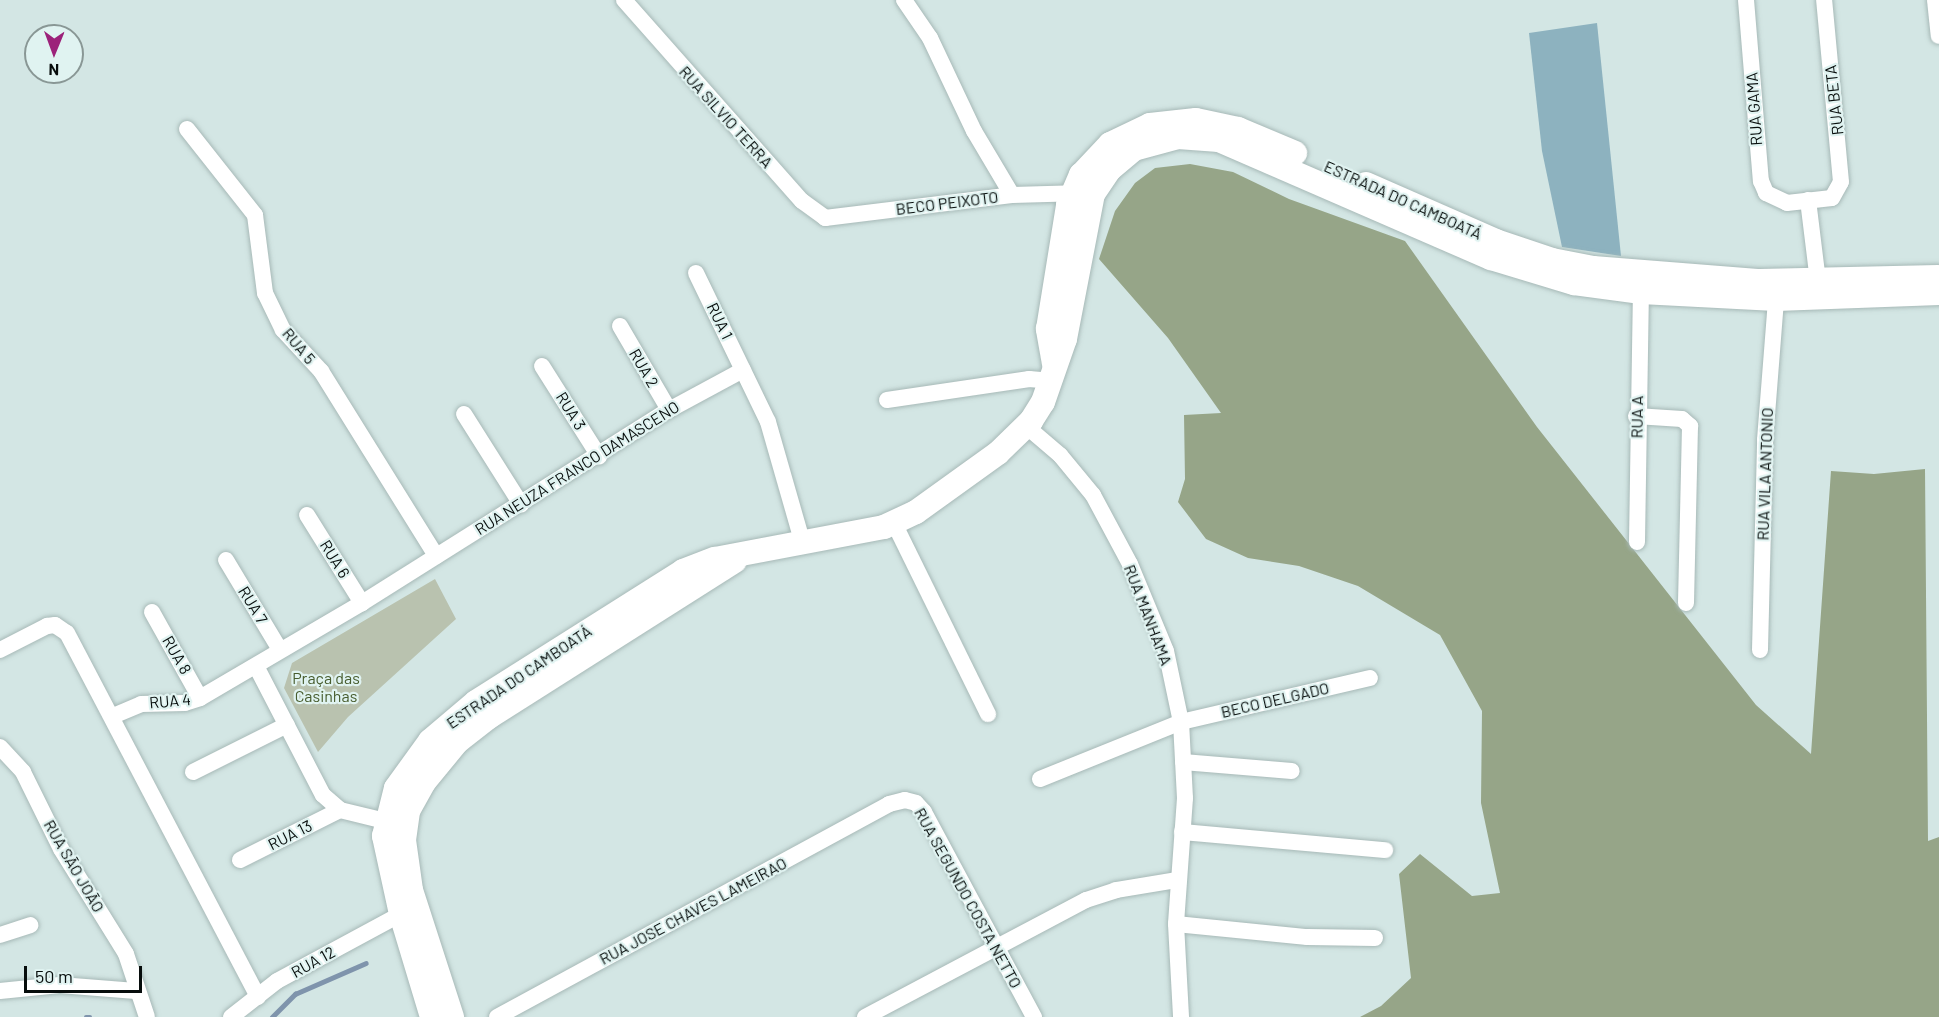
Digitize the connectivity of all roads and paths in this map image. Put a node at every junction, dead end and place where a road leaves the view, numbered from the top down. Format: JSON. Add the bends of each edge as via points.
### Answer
{"nodes":[{"id":1,"x":624,"y":0,"type":"edge"},
{"id":2,"x":904,"y":0,"type":"edge"},
{"id":3,"x":1746,"y":0,"type":"edge"},
{"id":4,"x":1824,"y":0,"type":"edge"},
{"id":5,"x":1935,"y":0,"type":"edge"},
{"id":6,"x":1939,"y":36,"type":"edge"},
{"id":7,"x":187,"y":129,"type":"dead end"},
{"id":8,"x":1074,"y":192,"type":"junction"},
{"id":9,"x":1012,"y":195,"type":"junction"},
{"id":10,"x":1382,"y":200,"type":"junction"},
{"id":11,"x":1808,"y":200,"type":"junction"},
{"id":12,"x":839,"y":218,"type":"joint"},
{"id":13,"x":696,"y":273,"type":"dead end"},
{"id":14,"x":1939,"y":276,"type":"edge"},
{"id":15,"x":1819,"y":291,"type":"junction"},
{"id":16,"x":1641,"y":292,"type":"junction"},
{"id":17,"x":1939,"y":293,"type":"edge"},
{"id":18,"x":1776,"y":299,"type":"junction"},
{"id":19,"x":620,"y":326,"type":"dead end"},
{"id":20,"x":542,"y":366,"type":"dead end"},
{"id":21,"x":743,"y":370,"type":"junction"},
{"id":22,"x":1052,"y":372,"type":"junction"},
{"id":23,"x":886,"y":400,"type":"dead end"},
{"id":24,"x":669,"y":410,"type":"junction"},
{"id":25,"x":464,"y":414,"type":"dead end"},
{"id":26,"x":1636,"y":416,"type":"junction"},
{"id":27,"x":1026,"y":426,"type":"junction"},
{"id":28,"x":599,"y":456,"type":"junction"},
{"id":29,"x":521,"y":504,"type":"junction"},
{"id":30,"x":308,"y":515,"type":"dead end"},
{"id":31,"x":894,"y":523,"type":"junction"},
{"id":32,"x":1637,"y":542,"type":"dead end"},
{"id":33,"x":803,"y":544,"type":"junction"},
{"id":34,"x":436,"y":556,"type":"junction"},
{"id":35,"x":226,"y":560,"type":"dead end"},
{"id":36,"x":362,"y":603,"type":"junction"},
{"id":37,"x":1686,"y":603,"type":"dead end"},
{"id":38,"x":152,"y":612,"type":"dead end"},
{"id":39,"x":0,"y":650,"type":"edge"},
{"id":40,"x":280,"y":650,"type":"junction"},
{"id":41,"x":1760,"y":650,"type":"dead end"},
{"id":42,"x":256,"y":666,"type":"junction"},
{"id":43,"x":1370,"y":678,"type":"dead end"},
{"id":44,"x":520,"y":685,"type":"junction"},
{"id":45,"x":200,"y":698,"type":"junction"},
{"id":46,"x":988,"y":714,"type":"dead end"},
{"id":47,"x":113,"y":716,"type":"junction"},
{"id":48,"x":1181,"y":722,"type":"junction"},
{"id":49,"x":287,"y":725,"type":"junction"},
{"id":50,"x":0,"y":747,"type":"edge"},
{"id":51,"x":1183,"y":762,"type":"junction"},
{"id":52,"x":1292,"y":771,"type":"dead end"},
{"id":53,"x":193,"y":772,"type":"dead end"},
{"id":54,"x":1040,"y":779,"type":"dead end"},
{"id":55,"x":889,"y":804,"type":"joint"},
{"id":56,"x":340,"y":810,"type":"junction"},
{"id":57,"x":385,"y":821,"type":"junction"},
{"id":58,"x":1182,"y":832,"type":"junction"},
{"id":59,"x":1384,"y":850,"type":"dead end"},
{"id":60,"x":240,"y":860,"type":"dead end"},
{"id":61,"x":1177,"y":880,"type":"junction"},
{"id":62,"x":401,"y":914,"type":"junction"},
{"id":63,"x":1176,"y":924,"type":"junction"},
{"id":64,"x":30,"y":925,"type":"dead end"},
{"id":65,"x":0,"y":935,"type":"edge"},
{"id":66,"x":1375,"y":938,"type":"dead end"},
{"id":67,"x":998,"y":948,"type":"junction"},
{"id":68,"x":136,"y":991,"type":"junction"},
{"id":69,"x":0,"y":992,"type":"edge"},
{"id":70,"x":258,"y":997,"type":"junction"},
{"id":71,"x":147,"y":1017,"type":"edge"},
{"id":72,"x":231,"y":1017,"type":"edge"},
{"id":73,"x":432,"y":1017,"type":"edge"},
{"id":74,"x":452,"y":1017,"type":"edge"},
{"id":75,"x":497,"y":1017,"type":"edge"},
{"id":76,"x":865,"y":1017,"type":"edge"},
{"id":77,"x":1034,"y":1017,"type":"edge"},
{"id":78,"x":1181,"y":1017,"type":"edge"}],
"edges":[{"from":1,"to":12,"type":"street","name":"RUA SILVIO TERRA","via":[[802,201],[825,218]]},
{"from":2,"to":9,"type":"street","via":[[930,38],[974,132]]},
{"from":3,"to":11,"type":"street","name":"RUA GAMA","via":[[1761,181],[1766,193],[1787,203]]},
{"from":4,"to":11,"type":"street","name":"RUA BETA","via":[[1841,182],[1832,198]]},
{"from":5,"to":6,"type":"street"},
{"from":7,"to":34,"type":"street","name":"RUA 5","via":[[255,216],[265,293],[283,330],[321,371]]},
{"from":8,"to":9,"type":"street","name":"BECO PEIXOTO"},
{"from":8,"to":10,"type":"main road","name":"ESTRADA DO CAMBOATÁ","via":[[1134,150],[1159,140],[1194,137],[1241,149]]},
{"from":8,"to":22,"type":"main road","name":"ESTRADA DO CAMBOATÁ","via":[[1065,339]]},
{"from":9,"to":12,"type":"street","name":"BECO PEIXOTO"},
{"from":10,"to":15,"type":"main road","name":"ESTRADA DO CAMBOATÁ","via":[[1565,264]]},
{"from":10,"to":16,"type":"main road","name":"ESTRADA DO CAMBOATÁ","via":[[1518,268],[1574,283]]},
{"from":11,"to":15,"type":"street"},
{"from":13,"to":21,"type":"street","name":"RUA 1"},
{"from":14,"to":15,"type":"main road","name":"ESTRADA DO CAMBOATÁ"},
{"from":15,"to":17,"type":"main road","name":"ESTRADA DO CAMBOATÁ"},
{"from":15,"to":18,"type":"main road","name":"ESTRADA DO CAMBOATÁ"},
{"from":16,"to":18,"type":"main road","name":"ESTRADA DO CAMBOATÁ"},
{"from":16,"to":26,"type":"street","name":"RUA A"},
{"from":18,"to":41,"type":"street","name":"RUA VILA ANTONIO","via":[[1765,440]]},
{"from":19,"to":24,"type":"street","name":"RUA 2"},
{"from":20,"to":28,"type":"street","name":"RUA 3"},
{"from":21,"to":24,"type":"street","name":"RUA NEUZA FRANCO DAMASCENO"},
{"from":21,"to":33,"type":"street","via":[[774,439]]},
{"from":22,"to":23,"type":"street","via":[[1029,379]]},
{"from":22,"to":27,"type":"main road","name":"ESTRADA DO CAMBOATÁ","via":[[1043,402]]},
{"from":24,"to":28,"type":"street","name":"RUA NEUZA FRANCO DAMASCENO"},
{"from":25,"to":29,"type":"street"},
{"from":26,"to":32,"type":"street","name":"RUA A"},
{"from":26,"to":37,"type":"street","via":[[1682,419],[1690,426]]},
{"from":27,"to":31,"type":"main road","name":"ESTRADA DO CAMBOATÁ","via":[[945,493]]},
{"from":27,"to":48,"type":"street","name":"RUA MANHAMA","via":[[1060,455],[1087,487],[1130,564],[1166,651]]},
{"from":28,"to":29,"type":"street","name":"RUA NEUZA FRANCO DAMASCENO"},
{"from":29,"to":34,"type":"street","name":"RUA NEUZA FRANCO DAMASCENO"},
{"from":30,"to":36,"type":"street","name":"RUA 6"},
{"from":31,"to":33,"type":"main road","name":"ESTRADA DO CAMBOATÁ","via":[[858,535]]},
{"from":31,"to":46,"type":"street"},
{"from":33,"to":44,"type":"main road","name":"ESTRADA DO CAMBOATÁ","via":[[746,553]]},
{"from":34,"to":36,"type":"street","name":"RUA NEUZA FRANCO DAMASCENO"},
{"from":35,"to":40,"type":"street","name":"RUA 7"},
{"from":36,"to":40,"type":"street","name":"RUA NEUZA FRANCO DAMASCENO"},
{"from":38,"to":45,"type":"street","name":"RUA 8"},
{"from":39,"to":47,"type":"street","via":[[55,625],[67,633]]},
{"from":40,"to":42,"type":"street","name":"RUA NEUZA FRANCO DAMASCENO"},
{"from":42,"to":45,"type":"street","name":"RUA 4"},
{"from":42,"to":49,"type":"street"},
{"from":43,"to":48,"type":"street","name":"BECO DELGADO"},
{"from":44,"to":57,"type":"main road","name":"ESTRADA DO CAMBOATÁ","via":[[453,718],[430,741],[403,776]]},
{"from":44,"to":74,"type":"main road","name":"ESTRADA DO CAMBOATÁ","via":[[444,754],[405,819],[411,890]]},
{"from":45,"to":47,"type":"street","name":"RUA 4","via":[[184,703],[141,704]]},
{"from":47,"to":70,"type":"street"},
{"from":48,"to":51,"type":"street","name":"RUA MANHAMA"},
{"from":48,"to":54,"type":"street","name":"BECO DELGADO"},
{"from":49,"to":53,"type":"street"},
{"from":49,"to":56,"type":"street","via":[[323,795]]},
{"from":50,"to":68,"type":"street","name":"RUA SĀO JOĀO","via":[[32,787],[61,849],[126,954]]},
{"from":51,"to":52,"type":"street"},
{"from":51,"to":58,"type":"street","name":"RUA MANHAMA"},
{"from":55,"to":67,"type":"street","name":"RUA SEGUNDO COSTA NETTO","via":[[905,800],[916,803],[924,812]]},
{"from":55,"to":75,"type":"street","name":"RUA JOSE CHAVES LAMEIRAO"},
{"from":56,"to":57,"type":"street"},
{"from":56,"to":60,"type":"street","name":"RUA 13"},
{"from":57,"to":62,"type":"main road","name":"ESTRADA DO CAMBOATÁ","via":[[385,852]]},
{"from":58,"to":59,"type":"street"},
{"from":58,"to":61,"type":"street","name":"RUA MANHAMA"},
{"from":61,"to":63,"type":"street","name":"RUA MANHAMA"},
{"from":61,"to":67,"type":"street","via":[[1116,890],[1086,900]]},
{"from":62,"to":70,"type":"street","name":"RUA 12","via":[[277,981]]},
{"from":62,"to":73,"type":"main road","name":"ESTRADA DO CAMBOATÁ"},
{"from":63,"to":66,"type":"street","via":[[1307,937]]},
{"from":63,"to":78,"type":"street","name":"RUA MANHAMA"},
{"from":64,"to":65,"type":"street"},
{"from":67,"to":76,"type":"street"},
{"from":67,"to":77,"type":"street","name":"RUA SEGUNDO COSTA NETTO"},
{"from":68,"to":69,"type":"street","via":[[60,985]]},
{"from":68,"to":71,"type":"street","name":"RUA SĀO JOĀO"},
{"from":70,"to":72,"type":"street","name":"RUA 12"}]}
